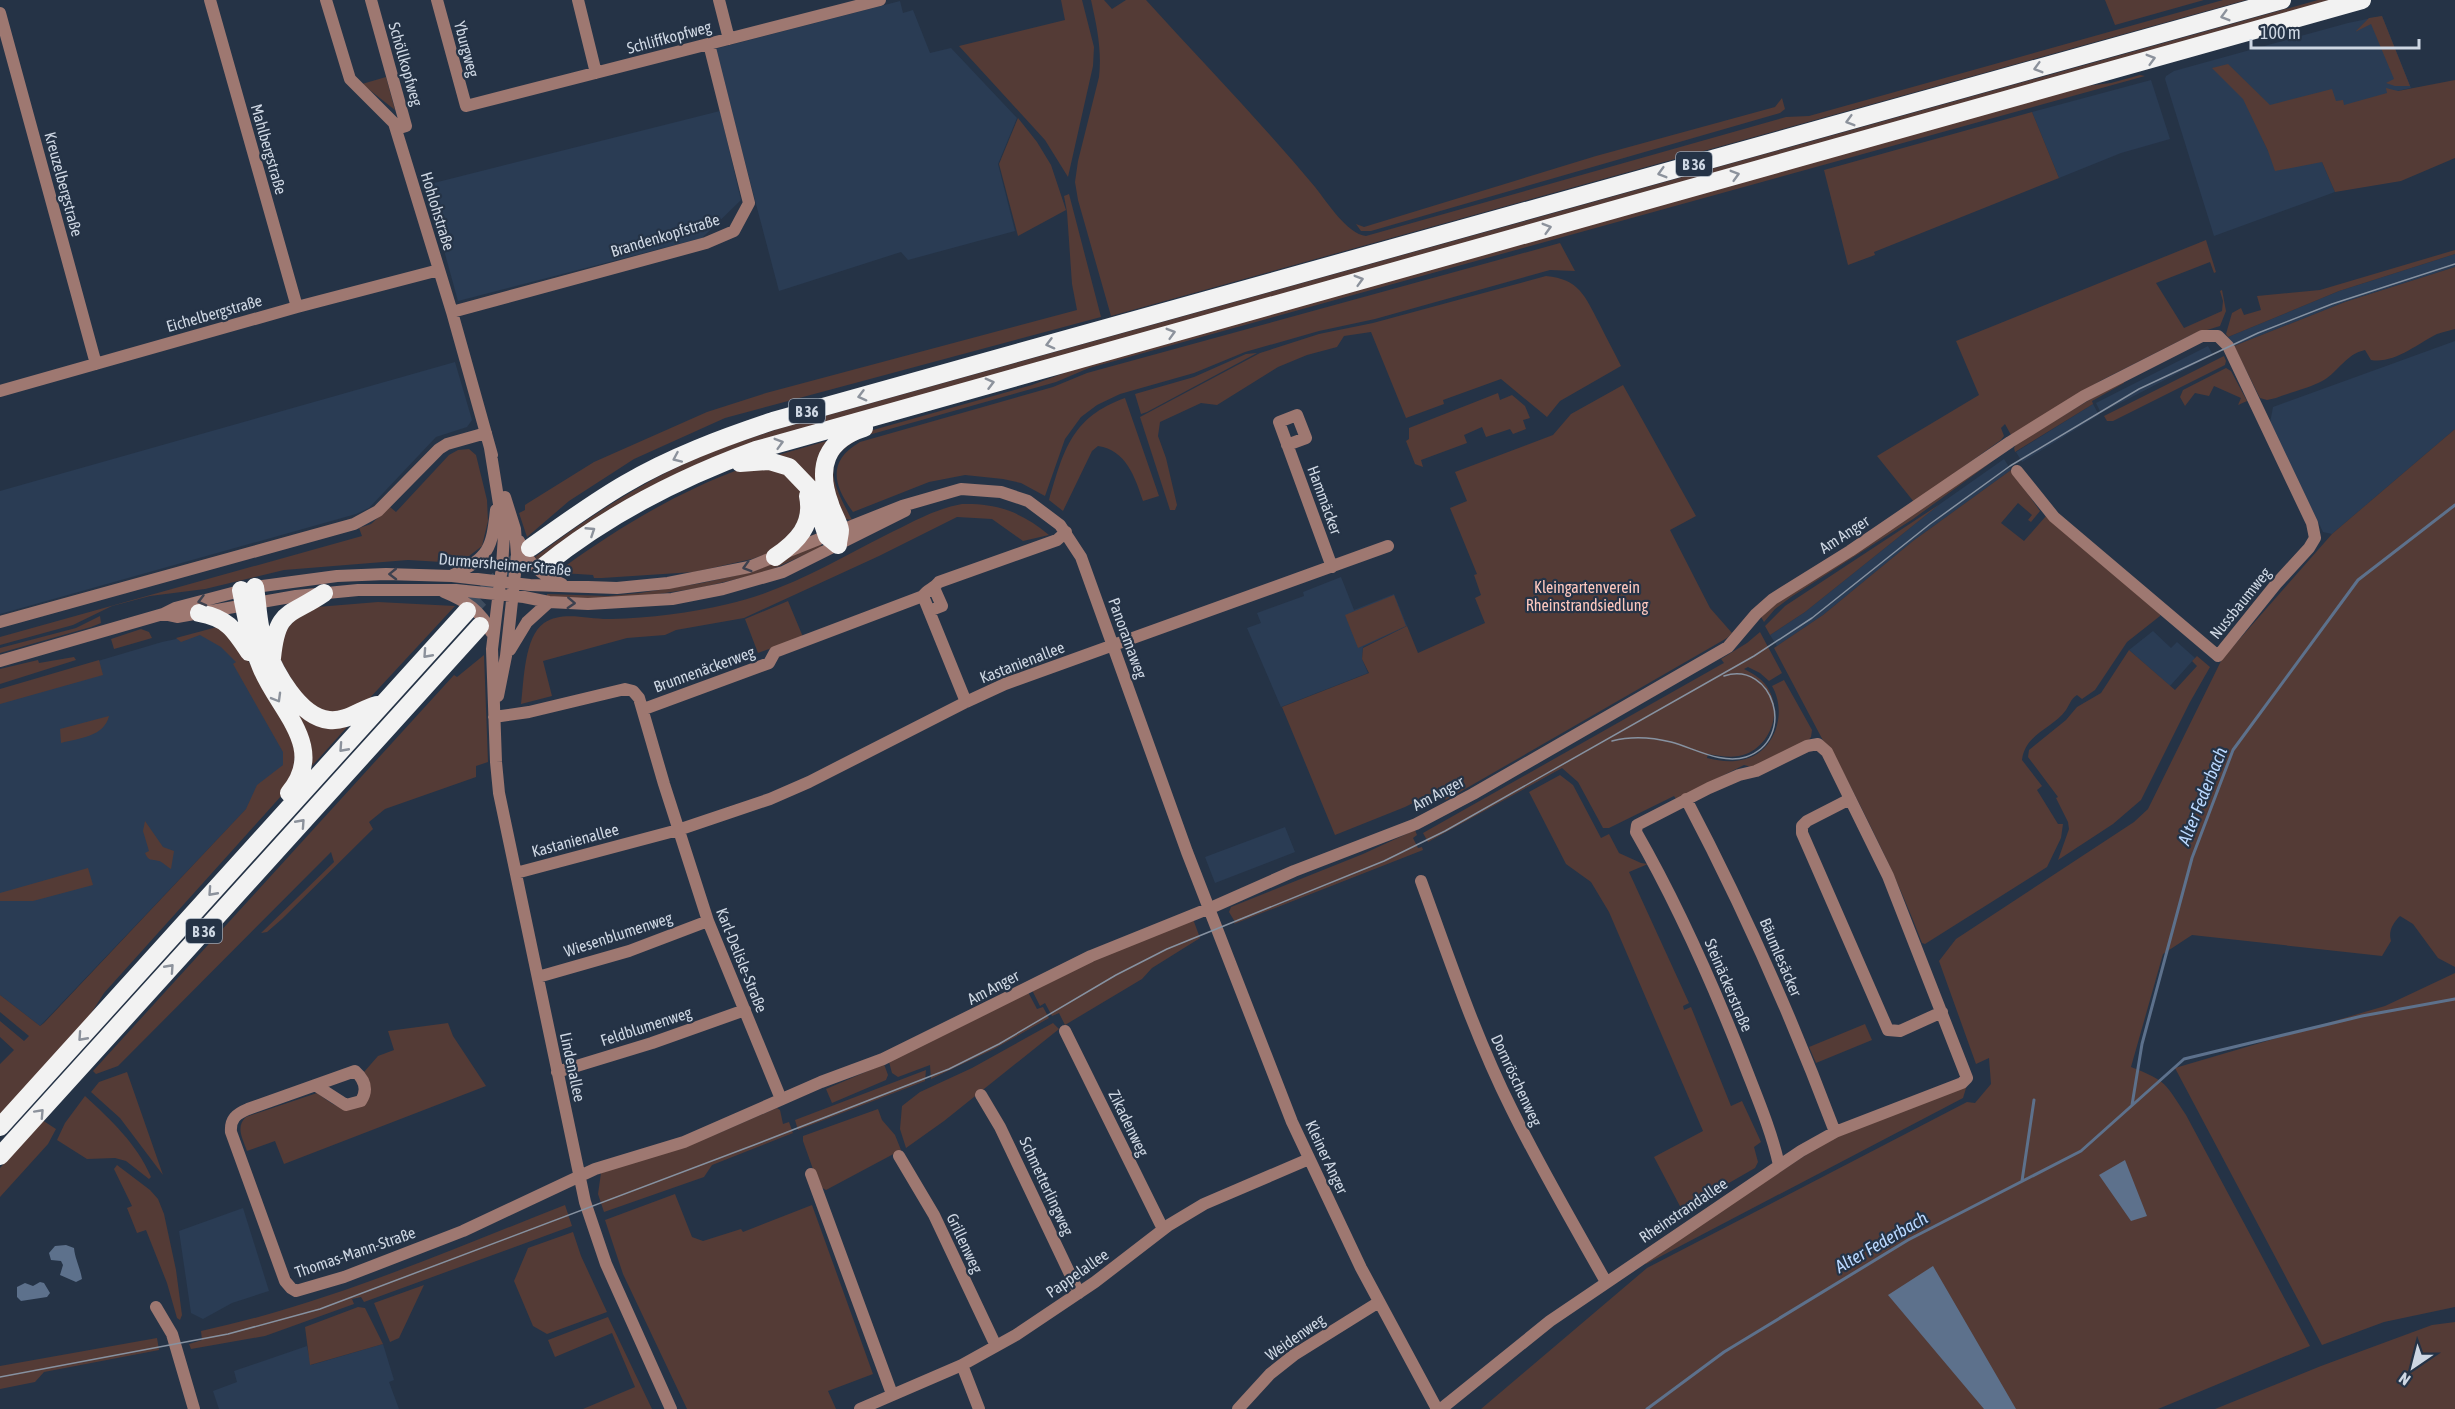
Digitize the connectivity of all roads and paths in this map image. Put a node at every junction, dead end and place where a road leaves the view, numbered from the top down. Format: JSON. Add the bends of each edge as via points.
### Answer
{"nodes":[{"id":1,"x":210,"y":0,"type":"edge"},
{"id":2,"x":326,"y":0,"type":"edge"},
{"id":3,"x":371,"y":0,"type":"edge"},
{"id":4,"x":437,"y":0,"type":"edge"},
{"id":5,"x":578,"y":0,"type":"edge"},
{"id":6,"x":719,"y":0,"type":"edge"},
{"id":7,"x":880,"y":0,"type":"edge"},
{"id":8,"x":2282,"y":0,"type":"edge"},
{"id":9,"x":2362,"y":0,"type":"edge"},
{"id":10,"x":0,"y":13,"type":"edge"},
{"id":11,"x":729,"y":39,"type":"junction"},
{"id":12,"x":709,"y":44,"type":"junction"},
{"id":13,"x":596,"y":73,"type":"junction"},
{"id":14,"x":466,"y":106,"type":"joint"},
{"id":15,"x":396,"y":129,"type":"junction"},
{"id":16,"x":439,"y":270,"type":"junction"},
{"id":17,"x":297,"y":307,"type":"junction"},
{"id":18,"x":452,"y":312,"type":"junction"},
{"id":19,"x":2235,"y":362,"type":"joint"},
{"id":20,"x":96,"y":364,"type":"junction"},
{"id":21,"x":0,"y":391,"type":"edge"},
{"id":22,"x":935,"y":398,"type":"junction"},
{"id":23,"x":486,"y":433,"type":"junction"},
{"id":24,"x":1287,"y":444,"type":"dead end"},
{"id":25,"x":490,"y":448,"type":"junction"},
{"id":26,"x":723,"y":462,"type":"junction"},
{"id":27,"x":2017,"y":471,"type":"dead end"},
{"id":28,"x":808,"y":489,"type":"junction"},
{"id":29,"x":498,"y":494,"type":"junction"},
{"id":30,"x":515,"y":529,"type":"junction"},
{"id":31,"x":1066,"y":532,"type":"junction"},
{"id":32,"x":835,"y":537,"type":"junction"},
{"id":33,"x":1388,"y":546,"type":"dead end"},
{"id":34,"x":530,"y":548,"type":"tunnel mouth"},
{"id":35,"x":775,"y":557,"type":"junction"},
{"id":36,"x":544,"y":566,"type":"tunnel mouth"},
{"id":37,"x":1332,"y":567,"type":"junction"},
{"id":38,"x":452,"y":576,"type":"junction"},
{"id":39,"x":500,"y":581,"type":"junction"},
{"id":40,"x":569,"y":587,"type":"junction"},
{"id":41,"x":934,"y":588,"type":"junction"},
{"id":42,"x":514,"y":590,"type":"junction"},
{"id":43,"x":440,"y":591,"type":"junction"},
{"id":44,"x":324,"y":593,"type":"junction"},
{"id":45,"x":498,"y":595,"type":"junction"},
{"id":46,"x":249,"y":596,"type":"junction"},
{"id":47,"x":923,"y":596,"type":"junction"},
{"id":48,"x":549,"y":602,"type":"junction"},
{"id":49,"x":929,"y":610,"type":"junction"},
{"id":50,"x":467,"y":611,"type":"tunnel mouth"},
{"id":51,"x":163,"y":614,"type":"junction"},
{"id":52,"x":199,"y":614,"type":"junction"},
{"id":53,"x":0,"y":622,"type":"edge"},
{"id":54,"x":487,"y":631,"type":"junction"},
{"id":55,"x":1113,"y":645,"type":"junction"},
{"id":56,"x":506,"y":656,"type":"junction"},
{"id":57,"x":0,"y":661,"type":"edge"},
{"id":58,"x":267,"y":665,"type":"junction"},
{"id":59,"x":966,"y":702,"type":"junction"},
{"id":60,"x":382,"y":704,"type":"junction"},
{"id":61,"x":644,"y":709,"type":"junction"},
{"id":62,"x":494,"y":717,"type":"junction"},
{"id":63,"x":1686,"y":799,"type":"junction"},
{"id":64,"x":1851,"y":799,"type":"junction"},
{"id":65,"x":678,"y":830,"type":"junction"},
{"id":66,"x":237,"y":865,"type":"junction"},
{"id":67,"x":516,"y":873,"type":"junction"},
{"id":68,"x":1420,"y":881,"type":"dead end"},
{"id":69,"x":1211,"y":908,"type":"junction"},
{"id":70,"x":708,"y":921,"type":"junction"},
{"id":71,"x":538,"y":977,"type":"junction"},
{"id":72,"x":745,"y":1010,"type":"junction"},
{"id":73,"x":1942,"y":1012,"type":"junction"},
{"id":74,"x":1065,"y":1031,"type":"dead end"},
{"id":75,"x":556,"y":1072,"type":"junction"},
{"id":76,"x":315,"y":1085,"type":"dead end"},
{"id":77,"x":981,"y":1095,"type":"dead end"},
{"id":78,"x":781,"y":1099,"type":"junction"},
{"id":79,"x":0,"y":1127,"type":"edge"},
{"id":80,"x":1835,"y":1132,"type":"junction"},
{"id":81,"x":0,"y":1156,"type":"edge"},
{"id":82,"x":899,"y":1156,"type":"dead end"},
{"id":83,"x":1309,"y":1159,"type":"junction"},
{"id":84,"x":1779,"y":1165,"type":"junction"},
{"id":85,"x":811,"y":1174,"type":"dead end"},
{"id":86,"x":579,"y":1176,"type":"junction"},
{"id":87,"x":1163,"y":1229,"type":"junction"},
{"id":88,"x":1606,"y":1282,"type":"junction"},
{"id":89,"x":1079,"y":1293,"type":"junction"},
{"id":90,"x":1379,"y":1302,"type":"junction"},
{"id":91,"x":156,"y":1307,"type":"dead end"},
{"id":92,"x":996,"y":1346,"type":"junction"},
{"id":93,"x":962,"y":1365,"type":"junction"},
{"id":94,"x":892,"y":1394,"type":"junction"},
{"id":95,"x":194,"y":1409,"type":"edge"},
{"id":96,"x":671,"y":1409,"type":"edge"},
{"id":97,"x":860,"y":1409,"type":"edge"},
{"id":98,"x":979,"y":1409,"type":"edge"},
{"id":99,"x":1238,"y":1409,"type":"edge"},
{"id":100,"x":1439,"y":1409,"type":"edge"}],
"edges":[{"from":1,"to":17,"type":"street","name":"Mahlbergstraße"},
{"from":2,"to":15,"type":"street","name":"Hohlohstraße","via":[[350,79],[388,114]]},
{"from":3,"to":15,"type":"street","name":"Schöllkopfweg","via":[[406,126]]},
{"from":4,"to":14,"type":"street","name":"Yburgweg"},
{"from":5,"to":13,"type":"street"},
{"from":6,"to":11,"type":"street"},
{"from":7,"to":11,"type":"street","name":"Schliffkopfweg"},
{"from":8,"to":34,"type":"highway","number":"B 36","one_way":true,"via":[[773,421],[701,447],[626,483]]},
{"from":22,"to":9,"type":"highway","number":"B 36","one_way":true},
{"from":10,"to":20,"type":"street","name":"Kreuzelbergstraße"},
{"from":11,"to":12,"type":"street","name":"Schliffkopfweg"},
{"from":12,"to":13,"type":"street","name":"Schliffkopfweg"},
{"from":12,"to":18,"type":"street","name":"Brandenkopfstraße","via":[[749,202],[734,231],[706,243]]},
{"from":13,"to":14,"type":"street","name":"Schliffkopfweg"},
{"from":15,"to":16,"type":"street","name":"Hohlohstraße"},
{"from":16,"to":17,"type":"street","name":"Eichelbergstraße"},
{"from":16,"to":18,"type":"street","name":"Hohlohstraße"},
{"from":17,"to":20,"type":"street","name":"Eichelbergstraße"},
{"from":18,"to":23,"type":"street","name":"Hohlohstraße"},
{"from":19,"to":27,"type":"street","name":"Nussbaumweg","via":[[2312,523],[2315,538],[2218,656],[2054,517]]},
{"from":19,"to":69,"type":"street","name":"Am Anger","via":[[2222,339],[2209,334],[2095,390],[1773,599],[1721,652],[1416,824]]},
{"from":20,"to":21,"type":"street","name":"Eichelbergstraße"},
{"from":26,"to":22,"type":"highway","number":"B 36","one_way":true},
{"from":22,"to":32,"type":"highway","via":[[900,418],[854,432],[833,447],[826,460],[824,481]]},
{"from":23,"to":25,"type":"street","name":"Hohlohstraße"},
{"from":23,"to":53,"type":"street","via":[[439,449],[385,504],[362,521]]},
{"from":24,"to":37,"type":"street","name":"Hammäcker"},
{"from":25,"to":29,"type":"street","name":"Hohlohstraße"},
{"from":25,"to":30,"type":"street","name":"Hohlohstraße"},
{"from":26,"to":28,"type":"highway","via":[[777,462],[789,467]]},
{"from":36,"to":26,"type":"highway","number":"B 36","one_way":true,"via":[[630,506]]},
{"from":28,"to":32,"type":"highway"},
{"from":28,"to":35,"type":"highway","via":[[809,514],[803,532]]},
{"from":29,"to":38,"type":"street","via":[[490,548],[478,561]]},
{"from":29,"to":39,"type":"street","name":"Hohlohstraße","via":[[504,535]]},
{"from":30,"to":40,"type":"street","via":[[535,569]]},
{"from":30,"to":42,"type":"street","name":"Hohlohstraße"},
{"from":31,"to":32,"type":"street","name":"Panoramaweg","via":[[1028,501],[1001,492],[961,489],[921,500],[888,520]]},
{"from":31,"to":41,"type":"street","name":"Brunnenäckerweg","via":[[1057,540],[939,582]]},
{"from":31,"to":55,"type":"street","name":"Panoramaweg","via":[[1081,557]]},
{"from":32,"to":35,"type":"street","name":"Durmersheimer Straße"},
{"from":48,"to":32,"type":"street","name":"Durmersheimer Straße","one_way":true,"via":[[618,604],[713,591],[783,572]]},
{"from":33,"to":37,"type":"street","name":"Kastanienallee"},
{"from":35,"to":40,"type":"street","name":"Durmersheimer Straße","one_way":true,"via":[[723,573],[668,583]]},
{"from":37,"to":55,"type":"street","name":"Kastanienallee"},
{"from":38,"to":39,"type":"street","name":"Durmersheimer Straße"},
{"from":38,"to":46,"type":"street","name":"Durmersheimer Straße","one_way":true,"via":[[337,576]]},
{"from":39,"to":42,"type":"street","name":"Durmersheimer Straße"},
{"from":39,"to":45,"type":"street","name":"Lindenallee"},
{"from":40,"to":42,"type":"street","name":"Durmersheimer Straße"},
{"from":41,"to":47,"type":"street","name":"Brunnenäckerweg"},
{"from":41,"to":49,"type":"street","via":[[942,606]]},
{"from":42,"to":45,"type":"street","name":"Durmersheimer Straße"},
{"from":42,"to":48,"type":"street","name":"Durmersheimer Straße"},
{"from":42,"to":56,"type":"street","name":"Lindenallee"},
{"from":43,"to":44,"type":"street","name":"Durmersheimer Straße"},
{"from":43,"to":45,"type":"street","name":"Durmersheimer Straße"},
{"from":43,"to":54,"type":"street","via":[[474,608]]},
{"from":44,"to":46,"type":"street","name":"Durmersheimer Straße"},
{"from":44,"to":58,"type":"highway","via":[[294,608],[282,621]]},
{"from":45,"to":54,"type":"street","name":"Lindenallee"},
{"from":46,"to":51,"type":"street","name":"Durmersheimer Straße","one_way":true,"via":[[175,608]]},
{"from":46,"to":52,"type":"street","name":"Durmersheimer Straße"},
{"from":46,"to":58,"type":"highway","via":[[253,646]]},
{"from":47,"to":49,"type":"street"},
{"from":47,"to":61,"type":"street","name":"Brunnenäckerweg","via":[[775,652],[769,663]]},
{"from":48,"to":56,"type":"street","via":[[527,622]]},
{"from":49,"to":59,"type":"street"},
{"from":50,"to":60,"type":"highway","number":"B 36","one_way":true},
{"from":51,"to":52,"type":"street","name":"Durmersheimer Straße"},
{"from":51,"to":57,"type":"street","name":"Durmersheimer Straße"},
{"from":52,"to":58,"type":"highway","via":[[217,617],[231,626]]},
{"from":54,"to":62,"type":"street","name":"Lindenallee"},
{"from":81,"to":54,"type":"highway","number":"B 36","one_way":true},
{"from":55,"to":59,"type":"street","name":"Kastanienallee"},
{"from":55,"to":69,"type":"street","name":"Panoramaweg"},
{"from":56,"to":62,"type":"street","name":"Lindenallee"},
{"from":58,"to":60,"type":"highway","via":[[307,711],[317,717],[344,719]]},
{"from":58,"to":66,"type":"highway","one_way":true,"via":[[300,735],[305,762],[294,786],[251,834]]},
{"from":59,"to":65,"type":"street","name":"Kastanienallee","via":[[788,792]]},
{"from":60,"to":66,"type":"highway","number":"B 36","one_way":true},
{"from":61,"to":62,"type":"street","name":"Brunnenäckerweg","via":[[637,694],[625,689]]},
{"from":61,"to":65,"type":"street"},
{"from":62,"to":67,"type":"street","name":"Lindenallee","via":[[499,793]]},
{"from":63,"to":64,"type":"street","via":[[1818,744],[1827,752]]},
{"from":63,"to":80,"type":"street","name":"Bäumlesäcker","via":[[1763,952]]},
{"from":63,"to":84,"type":"street","name":"Steinäckerstraße","via":[[1636,825],[1636,832],[1689,934],[1729,1024],[1773,1138]]},
{"from":64,"to":73,"type":"street","via":[[1888,876]]},
{"from":64,"to":73,"type":"street","via":[[1807,821],[1802,833],[1888,1030],[1900,1031]]},
{"from":65,"to":67,"type":"street","name":"Kastanienallee"},
{"from":65,"to":70,"type":"street","name":"Karl-Delisle-Straße"},
{"from":66,"to":79,"type":"highway","number":"B 36","one_way":true},
{"from":67,"to":71,"type":"street","name":"Lindenallee"},
{"from":68,"to":88,"type":"street","name":"Dornröschenweg","via":[[1453,973],[1511,1109]]},
{"from":69,"to":78,"type":"street","name":"Am Anger","via":[[1091,956],[908,1048]]},
{"from":69,"to":83,"type":"street","name":"Kleiner Anger"},
{"from":70,"to":71,"type":"street","name":"Wiesenblumenweg","via":[[629,951]]},
{"from":70,"to":72,"type":"street","name":"Karl-Delisle-Straße"},
{"from":71,"to":75,"type":"street","name":"Lindenallee"},
{"from":72,"to":75,"type":"street","name":"Feldblumenweg"},
{"from":72,"to":78,"type":"street","name":"Karl-Delisle-Straße"},
{"from":73,"to":80,"type":"street","name":"Rheinstrandallee","via":[[1967,1078]]},
{"from":74,"to":87,"type":"street","name":"Zikadenweg"},
{"from":75,"to":86,"type":"street","name":"Lindenallee"},
{"from":76,"to":86,"type":"street","name":"Thomas-Mann-Straße","via":[[238,1113],[231,1126],[285,1281],[296,1291],[344,1277],[463,1231]]},
{"from":77,"to":89,"type":"street","name":"Schmetterlingweg"},
{"from":78,"to":86,"type":"street","name":"Am Anger","via":[[684,1142]]},
{"from":80,"to":84,"type":"street","name":"Rheinstrandallee"},
{"from":82,"to":92,"type":"street","name":"Grillenweg","via":[[934,1215]]},
{"from":83,"to":87,"type":"street","name":"Pappelallee","via":[[1213,1200]]},
{"from":83,"to":90,"type":"street","name":"Kleiner Anger"},
{"from":84,"to":88,"type":"street","name":"Rheinstrandallee"},
{"from":85,"to":94,"type":"street"},
{"from":86,"to":96,"type":"street","name":"Lindenallee","via":[[606,1264]]},
{"from":87,"to":89,"type":"street","name":"Pappelallee"},
{"from":88,"to":100,"type":"street","name":"Rheinstrandallee"},
{"from":89,"to":92,"type":"street","name":"Pappelallee"},
{"from":90,"to":99,"type":"street","name":"Weidenweg","via":[[1294,1355]]},
{"from":90,"to":100,"type":"street","name":"Kleiner Anger"},
{"from":91,"to":95,"type":"street","via":[[172,1334]]},
{"from":92,"to":93,"type":"street","name":"Pappelallee"},
{"from":93,"to":94,"type":"street","name":"Pappelallee"},
{"from":93,"to":98,"type":"street"},
{"from":94,"to":97,"type":"street","name":"Pappelallee"}]}
